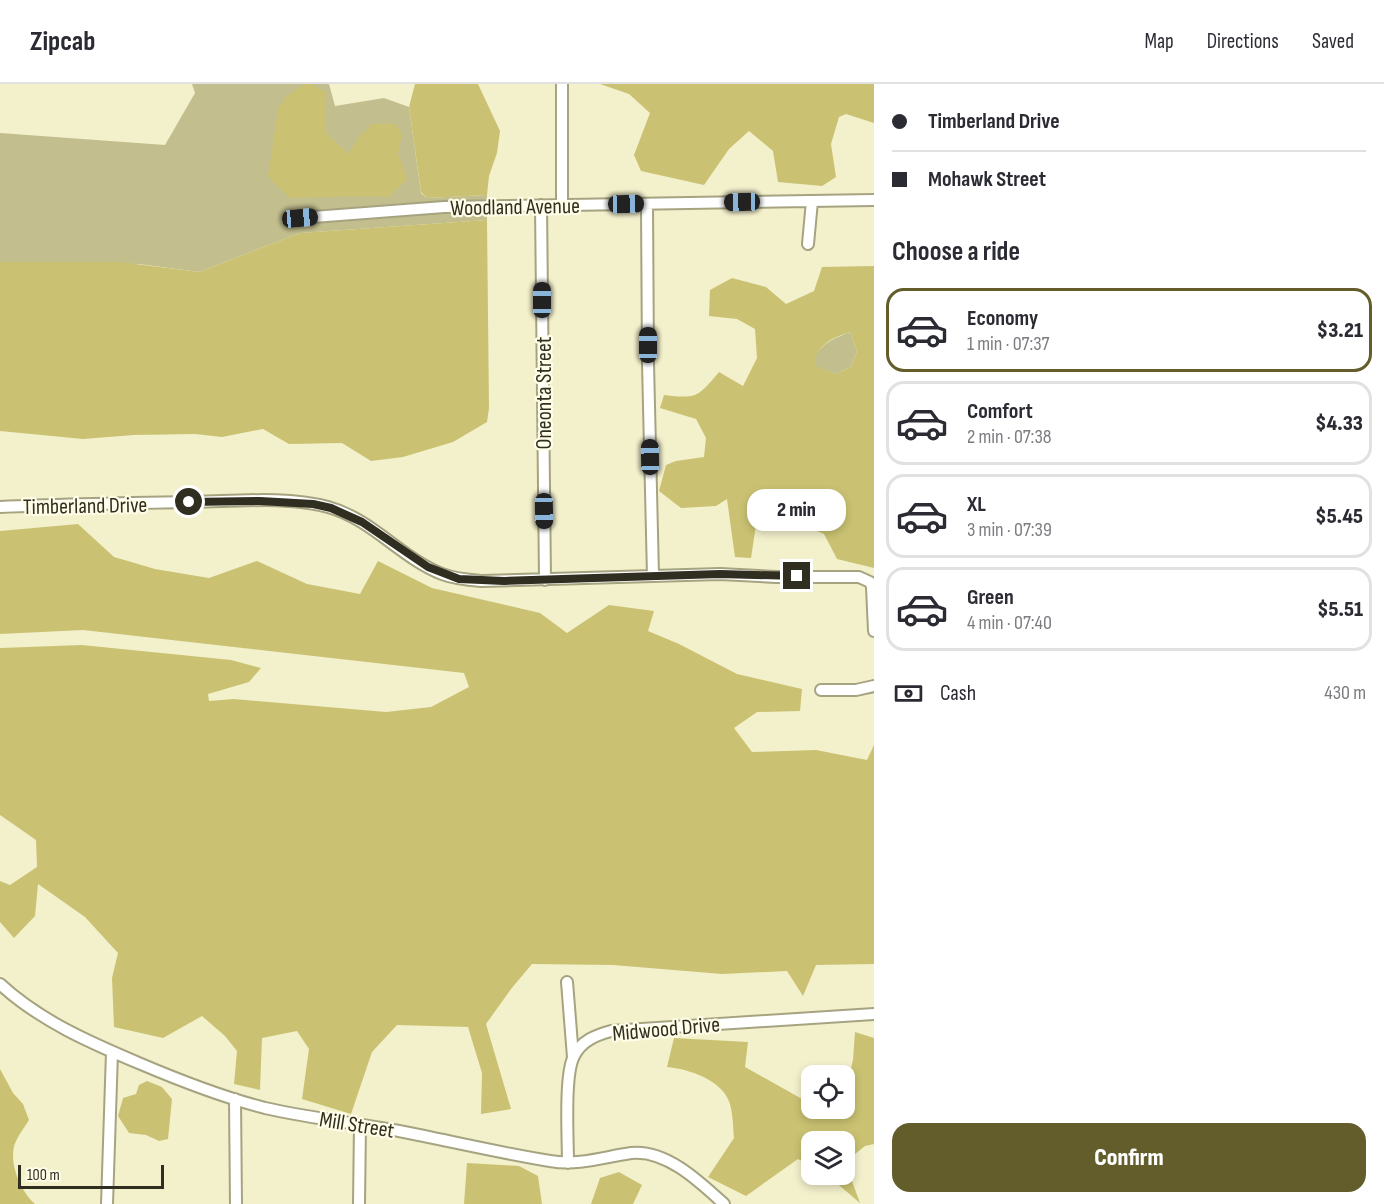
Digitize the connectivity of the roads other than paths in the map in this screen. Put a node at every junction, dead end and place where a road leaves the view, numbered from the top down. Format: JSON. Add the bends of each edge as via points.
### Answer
{"nodes":[{"id":1,"x":562,"y":84,"type":"edge"},
{"id":2,"x":874,"y":200,"type":"edge"},
{"id":3,"x":812,"y":201,"type":"junction"},
{"id":4,"x":647,"y":204,"type":"junction"},
{"id":5,"x":562,"y":205,"type":"junction"},
{"id":6,"x":541,"y":206,"type":"junction"},
{"id":7,"x":300,"y":218,"type":"dead end"},
{"id":8,"x":808,"y":244,"type":"dead end"},
{"id":9,"x":0,"y":507,"type":"edge"},
{"id":10,"x":653,"y":576,"type":"junction"},
{"id":11,"x":545,"y":580,"type":"junction"},
{"id":12,"x":874,"y":631,"type":"edge"},
{"id":13,"x":874,"y":686,"type":"edge"},
{"id":14,"x":821,"y":690,"type":"dead end"},
{"id":15,"x":567,"y":982,"type":"dead end"},
{"id":16,"x":0,"y":984,"type":"edge"},
{"id":17,"x":874,"y":1014,"type":"edge"},
{"id":18,"x":112,"y":1052,"type":"junction"},
{"id":19,"x":573,"y":1057,"type":"junction"},
{"id":20,"x":235,"y":1099,"type":"junction"},
{"id":21,"x":360,"y":1124,"type":"junction"},
{"id":22,"x":568,"y":1163,"type":"junction"},
{"id":23,"x":107,"y":1204,"type":"edge"},
{"id":24,"x":236,"y":1204,"type":"edge"},
{"id":25,"x":359,"y":1204,"type":"edge"},
{"id":26,"x":724,"y":1204,"type":"edge"}],
"edges":[{"from":1,"to":5,"type":"street"},
{"from":2,"to":3,"type":"street","name":"Woodland Avenue"},
{"from":3,"to":4,"type":"street","name":"Woodland Avenue"},
{"from":3,"to":8,"type":"street"},
{"from":4,"to":5,"type":"street","name":"Woodland Avenue"},
{"from":4,"to":10,"type":"street"},
{"from":5,"to":6,"type":"street","name":"Woodland Avenue"},
{"from":6,"to":7,"type":"street","name":"Woodland Avenue","via":[[444,207]]},
{"from":6,"to":11,"type":"street","name":"Oneonta Street"},
{"from":9,"to":11,"type":"street","name":"Timberland Drive","via":[[260,501],[313,504],[362,522],[442,574],[482,581]]},
{"from":10,"to":11,"type":"street","name":"Timberland Drive"},
{"from":10,"to":12,"type":"street","name":"Timberland Drive","via":[[859,577],[872,587]]},
{"from":13,"to":14,"type":"street"},
{"from":15,"to":19,"type":"street"},
{"from":16,"to":18,"type":"street","name":"Mill Street","via":[[24,1005]]},
{"from":17,"to":19,"type":"street","name":"Midwood Drive","via":[[612,1031],[597,1034],[579,1047]]},
{"from":18,"to":20,"type":"street","name":"Mill Street"},
{"from":18,"to":23,"type":"street"},
{"from":19,"to":22,"type":"street"},
{"from":20,"to":21,"type":"street","name":"Mill Street"},
{"from":20,"to":24,"type":"street"},
{"from":21,"to":22,"type":"street","name":"Mill Street"},
{"from":21,"to":25,"type":"street"},
{"from":22,"to":26,"type":"street","name":"Mill Street","via":[[647,1153],[690,1176]]}]}
